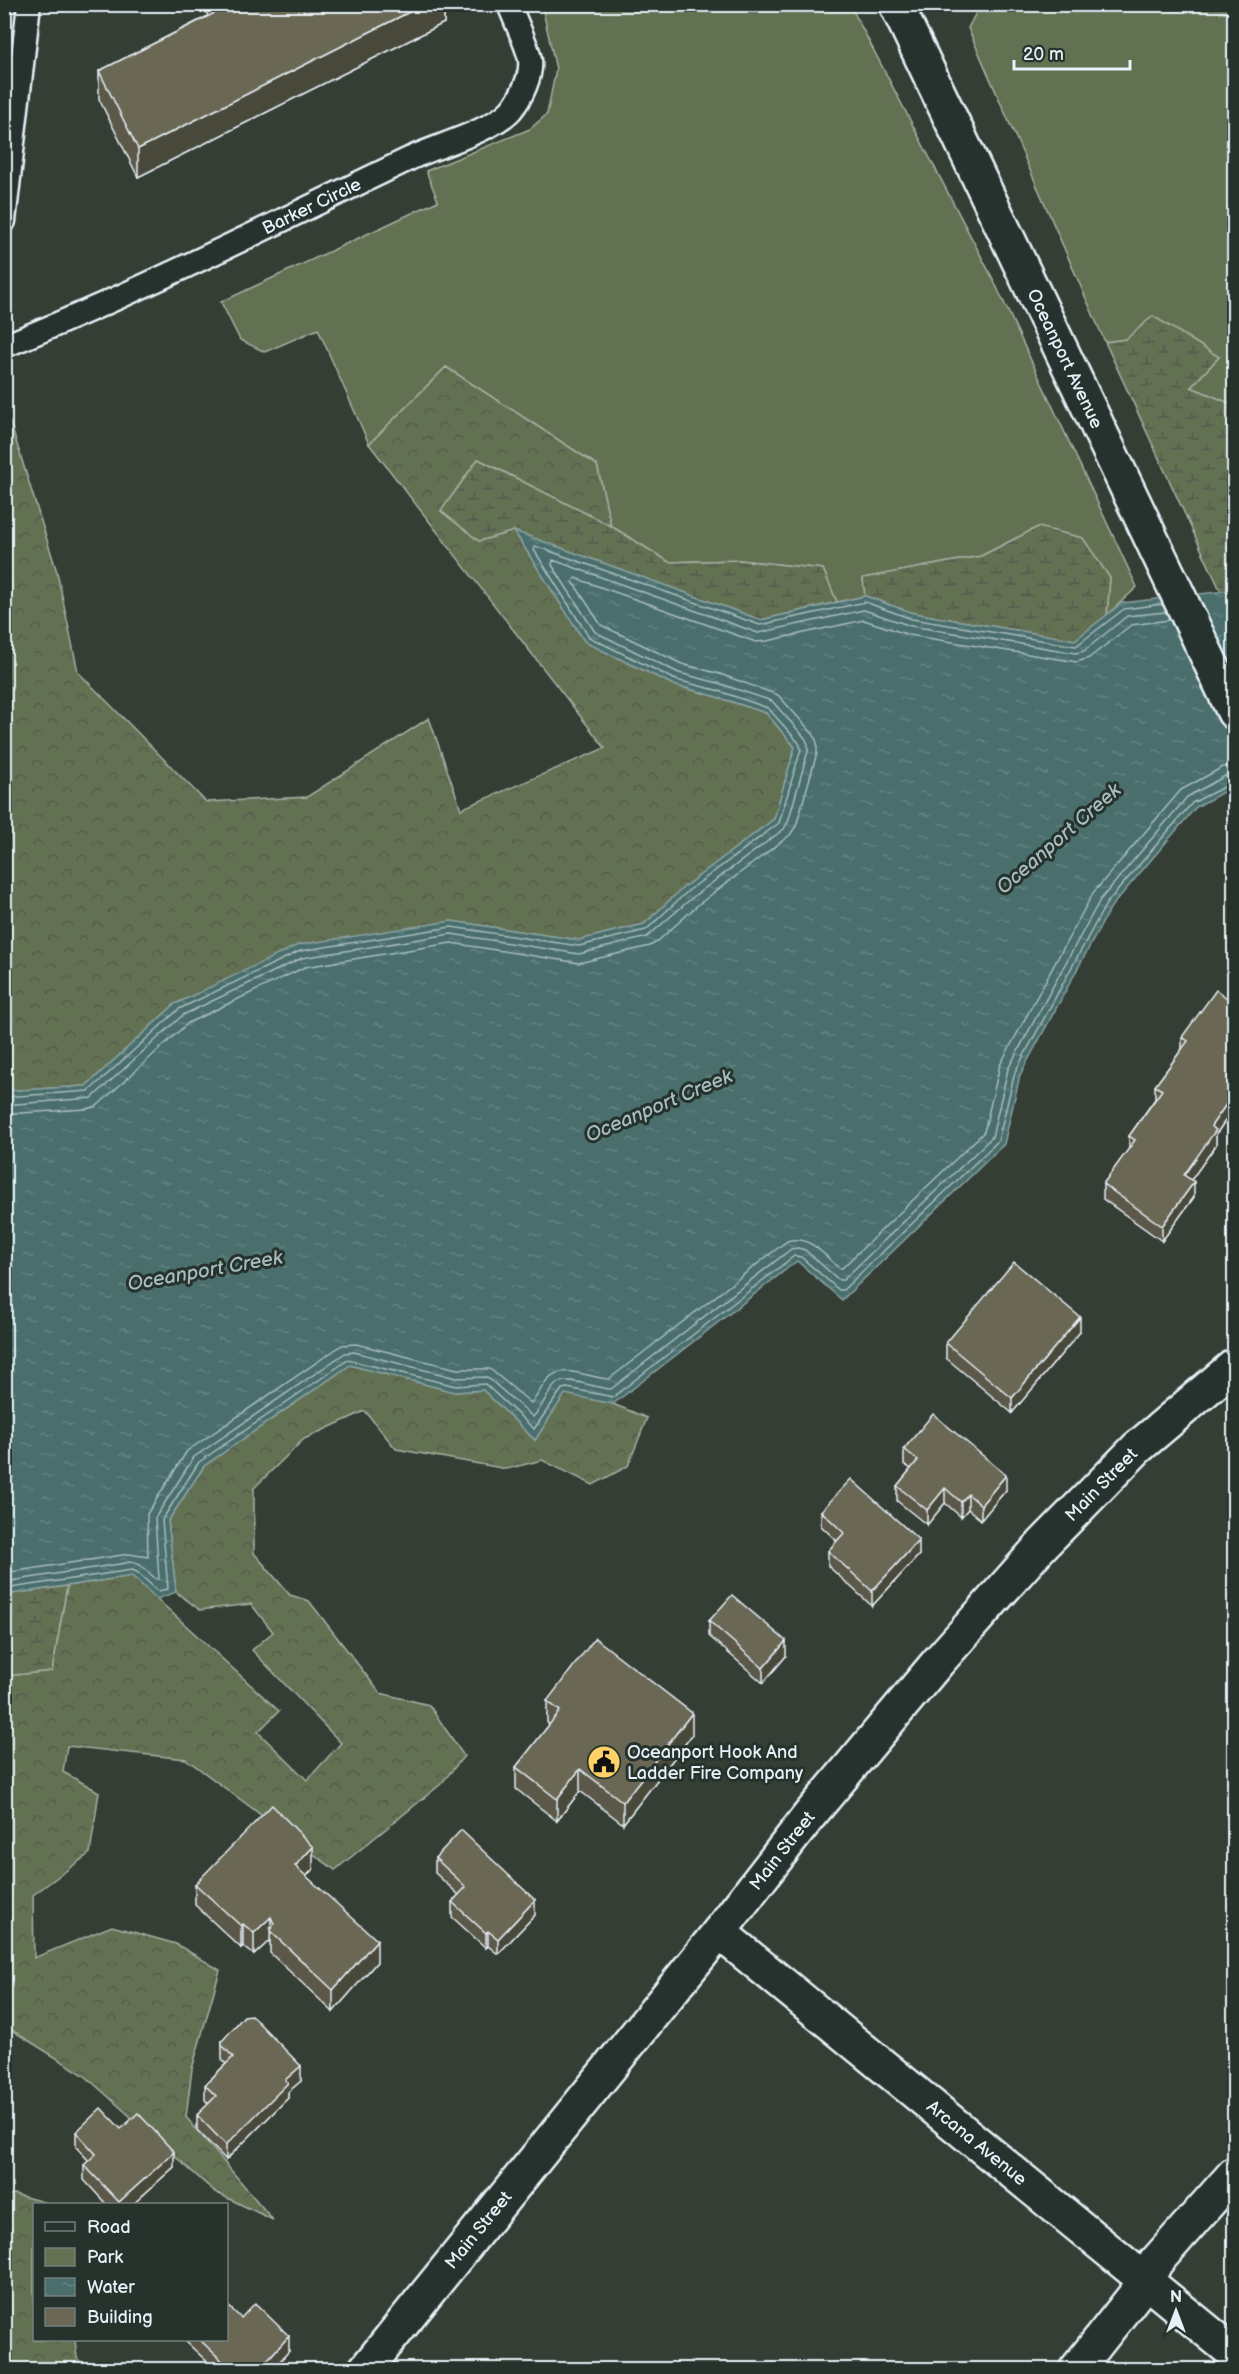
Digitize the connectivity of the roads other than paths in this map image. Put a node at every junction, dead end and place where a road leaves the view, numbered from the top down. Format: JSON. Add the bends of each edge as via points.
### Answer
{"nodes":[{"id":1,"x":29,"y":4,"type":"edge"},
{"id":2,"x":509,"y":4,"type":"edge"},
{"id":3,"x":896,"y":4,"type":"edge"},
{"id":4,"x":4,"y":221,"type":"edge"},
{"id":5,"x":4,"y":346,"type":"edge"},
{"id":6,"x":1234,"y":712,"type":"edge"},
{"id":7,"x":1234,"y":1366,"type":"edge"},
{"id":8,"x":719,"y":1932,"type":"junction"},
{"id":9,"x":1234,"y":2174,"type":"edge"},
{"id":10,"x":1146,"y":2281,"type":"junction"},
{"id":11,"x":1234,"y":2353,"type":"edge"},
{"id":12,"x":365,"y":2370,"type":"edge"},
{"id":13,"x":1076,"y":2370,"type":"edge"}],
"edges":[{"from":1,"to":4,"type":"lane"},
{"from":2,"to":5,"type":"lane","name":"Barker Circle","via":[[530,59],[529,71],[523,93],[510,111],[491,124],[418,154],[78,317]]},
{"from":3,"to":6,"type":"street","name":"Oceanport Avenue"},
{"from":7,"to":8,"type":"street","name":"Main Street","via":[[1137,1448],[1041,1546],[809,1816]]},
{"from":8,"to":10,"type":"street","name":"Arcana Avenue"},
{"from":8,"to":12,"type":"street","name":"Main Street"},
{"from":9,"to":10,"type":"street","via":[[1156,2262]]},
{"from":10,"to":11,"type":"street","name":"Arcana Avenue"},
{"from":10,"to":13,"type":"street"}]}
